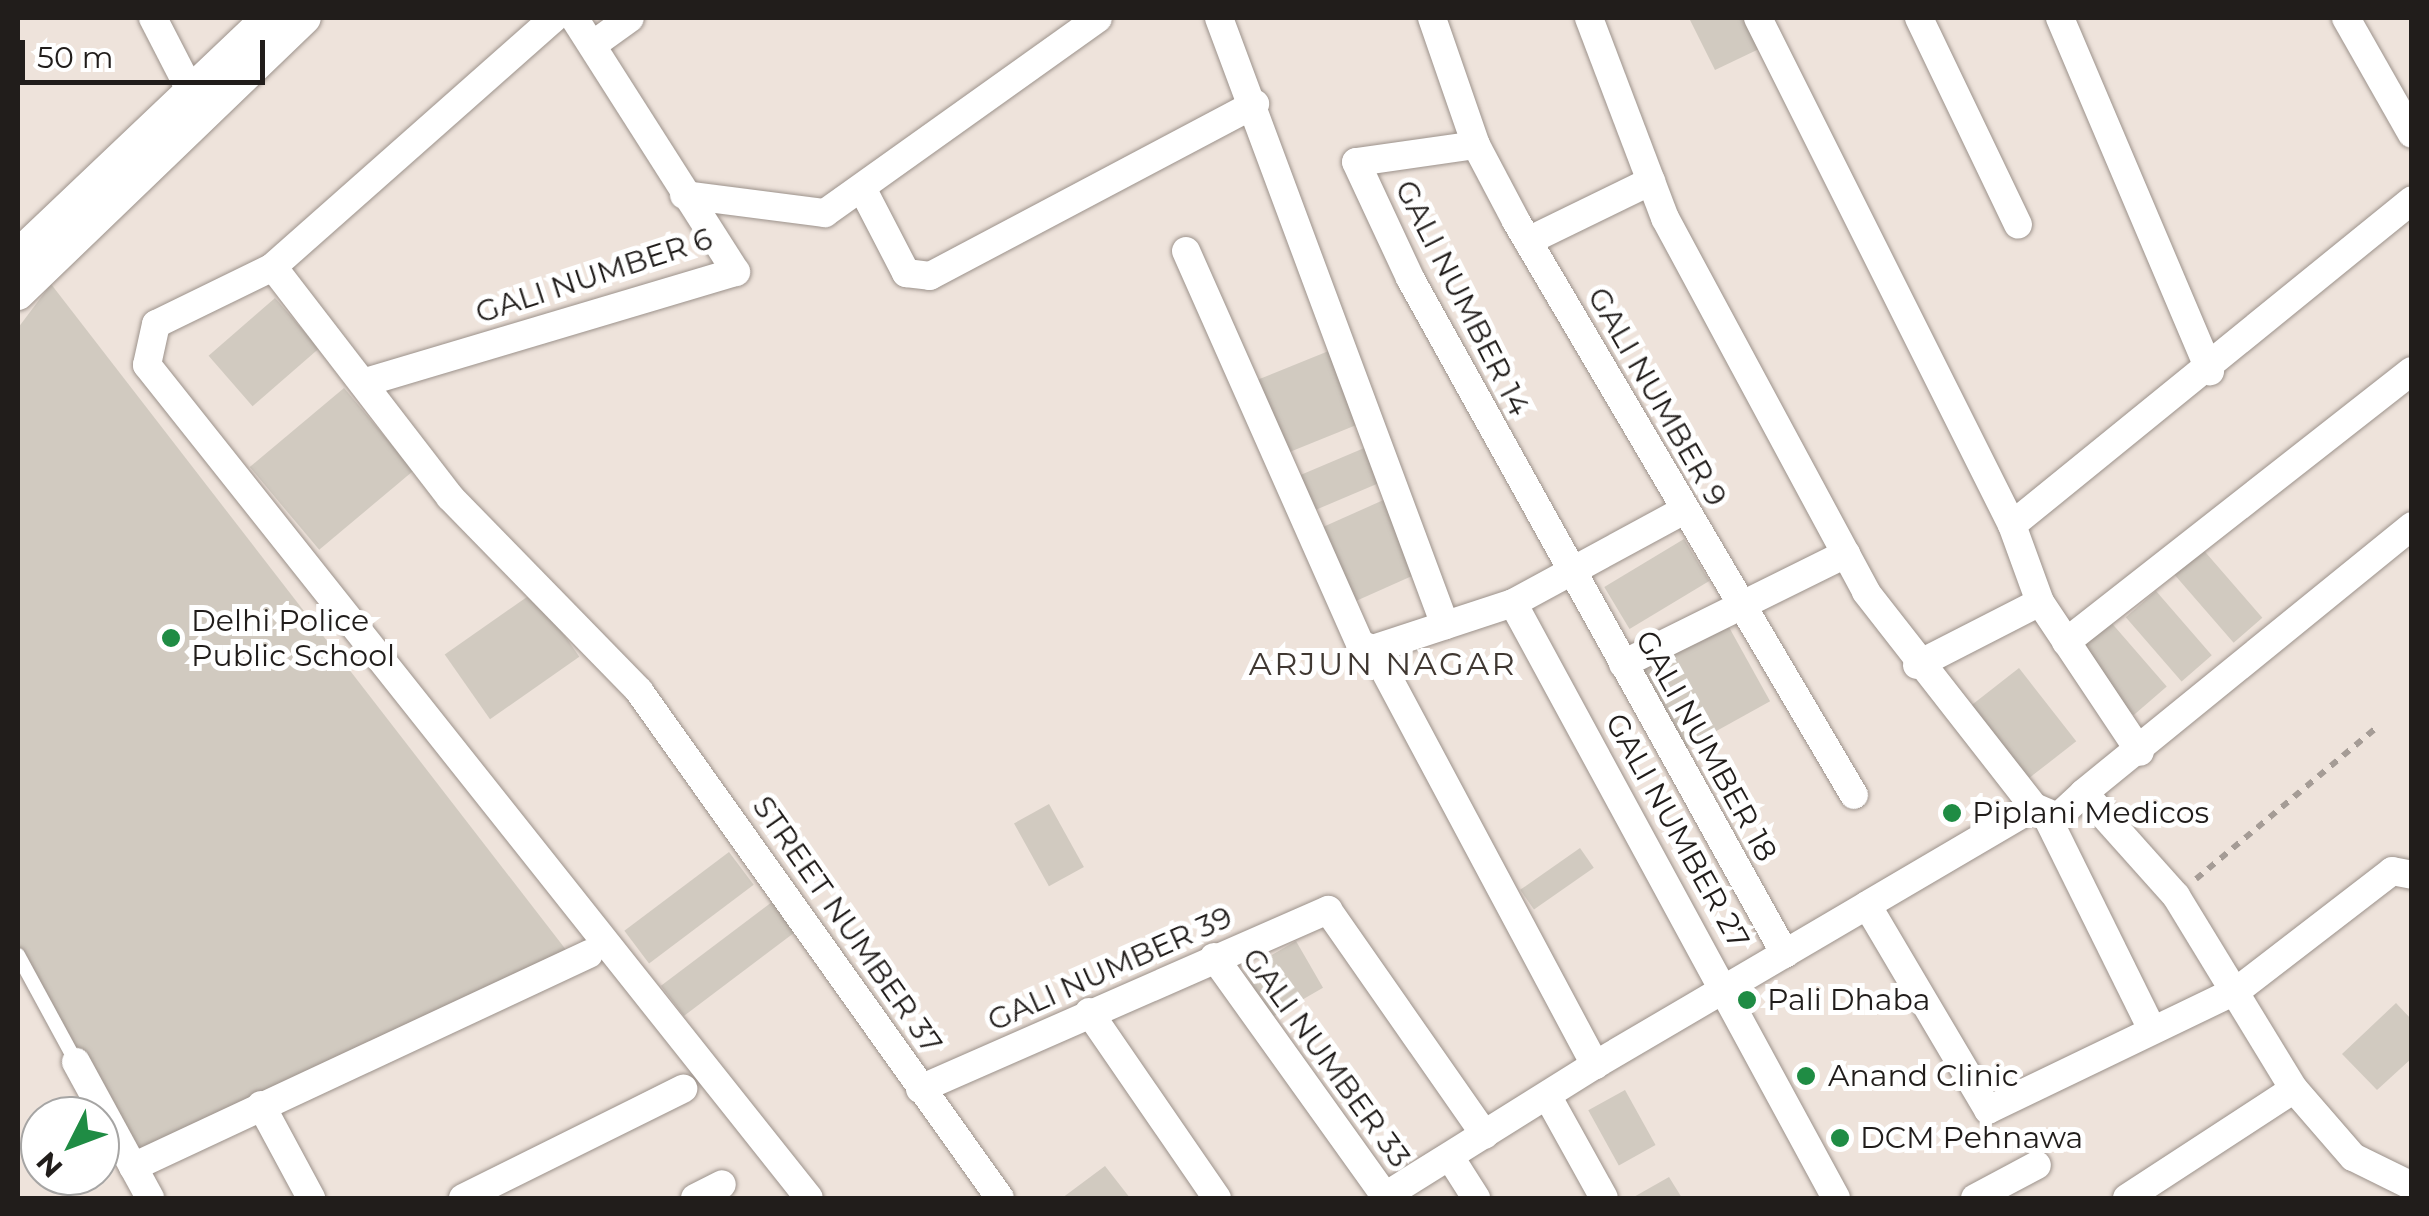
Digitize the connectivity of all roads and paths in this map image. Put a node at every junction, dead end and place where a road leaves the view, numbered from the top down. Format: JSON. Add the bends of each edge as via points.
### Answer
{"nodes":[{"id":1,"x":153,"y":18,"type":"edge"},
{"id":2,"x":268,"y":18,"type":"edge"},
{"id":3,"x":305,"y":18,"type":"edge"},
{"id":4,"x":554,"y":18,"type":"edge"},
{"id":5,"x":574,"y":18,"type":"edge"},
{"id":6,"x":630,"y":18,"type":"edge"},
{"id":7,"x":1098,"y":18,"type":"edge"},
{"id":8,"x":1218,"y":18,"type":"edge"},
{"id":9,"x":1432,"y":18,"type":"edge"},
{"id":10,"x":1589,"y":18,"type":"edge"},
{"id":11,"x":1758,"y":18,"type":"edge"},
{"id":12,"x":1920,"y":18,"type":"edge"},
{"id":13,"x":1931,"y":18,"type":"edge"},
{"id":14,"x":2060,"y":18,"type":"edge"},
{"id":15,"x":2346,"y":18,"type":"edge"},
{"id":16,"x":594,"y":44,"type":"junction"},
{"id":17,"x":189,"y":88,"type":"junction"},
{"id":18,"x":1255,"y":104,"type":"junction"},
{"id":19,"x":2412,"y":134,"type":"edge"},
{"id":20,"x":1476,"y":145,"type":"junction"},
{"id":21,"x":1651,"y":181,"type":"junction"},
{"id":22,"x":862,"y":188,"type":"junction"},
{"id":23,"x":684,"y":195,"type":"junction"},
{"id":24,"x":2412,"y":200,"type":"edge"},
{"id":25,"x":2018,"y":225,"type":"dead end"},
{"id":26,"x":1528,"y":241,"type":"junction"},
{"id":27,"x":1186,"y":251,"type":"dead end"},
{"id":28,"x":18,"y":255,"type":"edge"},
{"id":29,"x":273,"y":267,"type":"junction"},
{"id":30,"x":18,"y":292,"type":"edge"},
{"id":31,"x":2210,"y":371,"type":"junction"},
{"id":32,"x":2412,"y":371,"type":"edge"},
{"id":33,"x":366,"y":382,"type":"junction"},
{"id":34,"x":1684,"y":510,"type":"junction"},
{"id":35,"x":2012,"y":525,"type":"junction"},
{"id":36,"x":2412,"y":526,"type":"edge"},
{"id":37,"x":1846,"y":554,"type":"junction"},
{"id":38,"x":1571,"y":570,"type":"junction"},
{"id":39,"x":2040,"y":602,"type":"junction"},
{"id":40,"x":1513,"y":603,"type":"junction"},
{"id":41,"x":1736,"y":603,"type":"junction"},
{"id":42,"x":1445,"y":625,"type":"junction"},
{"id":43,"x":2066,"y":642,"type":"junction"},
{"id":44,"x":1373,"y":649,"type":"junction"},
{"id":45,"x":1623,"y":664,"type":"junction"},
{"id":46,"x":1917,"y":665,"type":"junction"},
{"id":47,"x":2374,"y":729,"type":"dead end"},
{"id":48,"x":2140,"y":752,"type":"junction"},
{"id":49,"x":2084,"y":793,"type":"junction"},
{"id":50,"x":1854,"y":795,"type":"dead end"},
{"id":51,"x":2040,"y":812,"type":"junction"},
{"id":52,"x":2412,"y":875,"type":"edge"},
{"id":53,"x":2176,"y":896,"type":"junction"},
{"id":54,"x":1867,"y":906,"type":"junction"},
{"id":55,"x":590,"y":954,"type":"dead end"},
{"id":56,"x":1785,"y":954,"type":"junction"},
{"id":57,"x":18,"y":955,"type":"edge"},
{"id":58,"x":1214,"y":957,"type":"junction"},
{"id":59,"x":1726,"y":988,"type":"junction"},
{"id":60,"x":2239,"y":989,"type":"junction"},
{"id":61,"x":1089,"y":1012,"type":"junction"},
{"id":62,"x":2151,"y":1027,"type":"junction"},
{"id":63,"x":76,"y":1062,"type":"joint"},
{"id":64,"x":1594,"y":1065,"type":"junction"},
{"id":65,"x":682,"y":1089,"type":"dead end"},
{"id":66,"x":920,"y":1089,"type":"junction"},
{"id":67,"x":2294,"y":1089,"type":"junction"},
{"id":68,"x":1548,"y":1096,"type":"junction"},
{"id":69,"x":261,"y":1105,"type":"junction"},
{"id":70,"x":1484,"y":1135,"type":"junction"},
{"id":71,"x":1450,"y":1156,"type":"junction"},
{"id":72,"x":2037,"y":1164,"type":"dead end"},
{"id":73,"x":133,"y":1167,"type":"junction"},
{"id":74,"x":722,"y":1184,"type":"dead end"},
{"id":75,"x":2412,"y":1186,"type":"edge"},
{"id":76,"x":1394,"y":1195,"type":"edge"},
{"id":77,"x":150,"y":1198,"type":"edge"},
{"id":78,"x":311,"y":1198,"type":"edge"},
{"id":79,"x":463,"y":1198,"type":"edge"},
{"id":80,"x":695,"y":1198,"type":"edge"},
{"id":81,"x":809,"y":1198,"type":"edge"},
{"id":82,"x":1000,"y":1198,"type":"edge"},
{"id":83,"x":1217,"y":1198,"type":"edge"},
{"id":84,"x":1476,"y":1198,"type":"edge"},
{"id":85,"x":1604,"y":1198,"type":"edge"},
{"id":86,"x":1836,"y":1198,"type":"edge"},
{"id":87,"x":1976,"y":1198,"type":"edge"},
{"id":88,"x":2127,"y":1198,"type":"edge"}],
"edges":[{"from":1,"to":17,"type":"street"},
{"from":2,"to":17,"type":"street"},
{"from":3,"to":30,"type":"street"},
{"from":4,"to":29,"type":"street"},
{"from":5,"to":16,"type":"street","name":"GALI NUMBER 6"},
{"from":6,"to":16,"type":"street"},
{"from":7,"to":22,"type":"street"},
{"from":8,"to":18,"type":"street"},
{"from":9,"to":20,"type":"street","name":"GALI NUMBER 9"},
{"from":10,"to":21,"type":"street"},
{"from":11,"to":35,"type":"street"},
{"from":12,"to":13,"type":"street"},
{"from":12,"to":25,"type":"street"},
{"from":14,"to":31,"type":"street"},
{"from":15,"to":19,"type":"street"},
{"from":16,"to":23,"type":"street","name":"GALI NUMBER 6"},
{"from":17,"to":28,"type":"street"},
{"from":18,"to":22,"type":"street","via":[[930,276],[906,273]]},
{"from":18,"to":42,"type":"street"},
{"from":20,"to":26,"type":"street","name":"GALI NUMBER 9"},
{"from":20,"to":38,"type":"street","name":"GALI NUMBER 14","via":[[1356,162]]},
{"from":21,"to":26,"type":"street"},
{"from":21,"to":37,"type":"street"},
{"from":22,"to":23,"type":"street","via":[[825,213]]},
{"from":23,"to":33,"type":"street","name":"GALI NUMBER 6","via":[[736,272]]},
{"from":24,"to":31,"type":"street"},
{"from":26,"to":34,"type":"street","name":"GALI NUMBER 9"},
{"from":27,"to":44,"type":"street","via":[[1345,627]]},
{"from":29,"to":33,"type":"street","name":"STREET NUMBER 37"},
{"from":29,"to":81,"type":"street","via":[[156,324],[147,365]]},
{"from":31,"to":35,"type":"street"},
{"from":32,"to":43,"type":"street"},
{"from":33,"to":66,"type":"street","name":"STREET NUMBER 37","via":[[450,497],[639,690]]},
{"from":34,"to":38,"type":"street"},
{"from":34,"to":41,"type":"street","name":"GALI NUMBER 9"},
{"from":35,"to":39,"type":"street"},
{"from":36,"to":48,"type":"street"},
{"from":37,"to":41,"type":"street"},
{"from":37,"to":46,"type":"street"},
{"from":38,"to":40,"type":"street"},
{"from":38,"to":45,"type":"street","name":"GALI NUMBER 18"},
{"from":39,"to":43,"type":"street"},
{"from":39,"to":46,"type":"street"},
{"from":40,"to":42,"type":"street"},
{"from":40,"to":59,"type":"street","name":"GALI NUMBER 27"},
{"from":41,"to":45,"type":"street"},
{"from":41,"to":50,"type":"street","name":"GALI NUMBER 9"},
{"from":42,"to":44,"type":"street"},
{"from":43,"to":48,"type":"street"},
{"from":44,"to":64,"type":"street"},
{"from":45,"to":56,"type":"street","name":"GALI NUMBER 18"},
{"from":46,"to":51,"type":"street"},
{"from":47,"to":53,"type":"path"},
{"from":48,"to":49,"type":"street"},
{"from":49,"to":51,"type":"street"},
{"from":49,"to":53,"type":"street"},
{"from":51,"to":54,"type":"street"},
{"from":51,"to":62,"type":"street"},
{"from":52,"to":60,"type":"street","via":[[2392,871]]},
{"from":53,"to":60,"type":"street"},
{"from":54,"to":56,"type":"street"},
{"from":54,"to":62,"type":"street","via":[[1988,1110]]},
{"from":55,"to":69,"type":"street"},
{"from":56,"to":59,"type":"street"},
{"from":57,"to":63,"type":"lane"},
{"from":58,"to":61,"type":"street","name":"GALI NUMBER 39"},
{"from":58,"to":70,"type":"street","name":"GALI NUMBER 39","via":[[1328,910]]},
{"from":58,"to":76,"type":"street","name":"GALI NUMBER 33"},
{"from":59,"to":64,"type":"street"},
{"from":59,"to":86,"type":"street","name":"GALI NUMBER 27"},
{"from":60,"to":62,"type":"street"},
{"from":60,"to":67,"type":"street"},
{"from":61,"to":66,"type":"street","name":"GALI NUMBER 39"},
{"from":61,"to":83,"type":"street"},
{"from":63,"to":73,"type":"street"},
{"from":64,"to":68,"type":"street"},
{"from":65,"to":79,"type":"street"},
{"from":66,"to":82,"type":"street","name":"STREET NUMBER 37"},
{"from":67,"to":75,"type":"street","via":[[2353,1157]]},
{"from":67,"to":88,"type":"street"},
{"from":68,"to":70,"type":"street"},
{"from":68,"to":85,"type":"street"},
{"from":69,"to":73,"type":"street"},
{"from":69,"to":78,"type":"street"},
{"from":70,"to":71,"type":"street"},
{"from":71,"to":76,"type":"street"},
{"from":71,"to":84,"type":"street"},
{"from":72,"to":87,"type":"street"},
{"from":73,"to":77,"type":"street"},
{"from":74,"to":80,"type":"street"}]}
